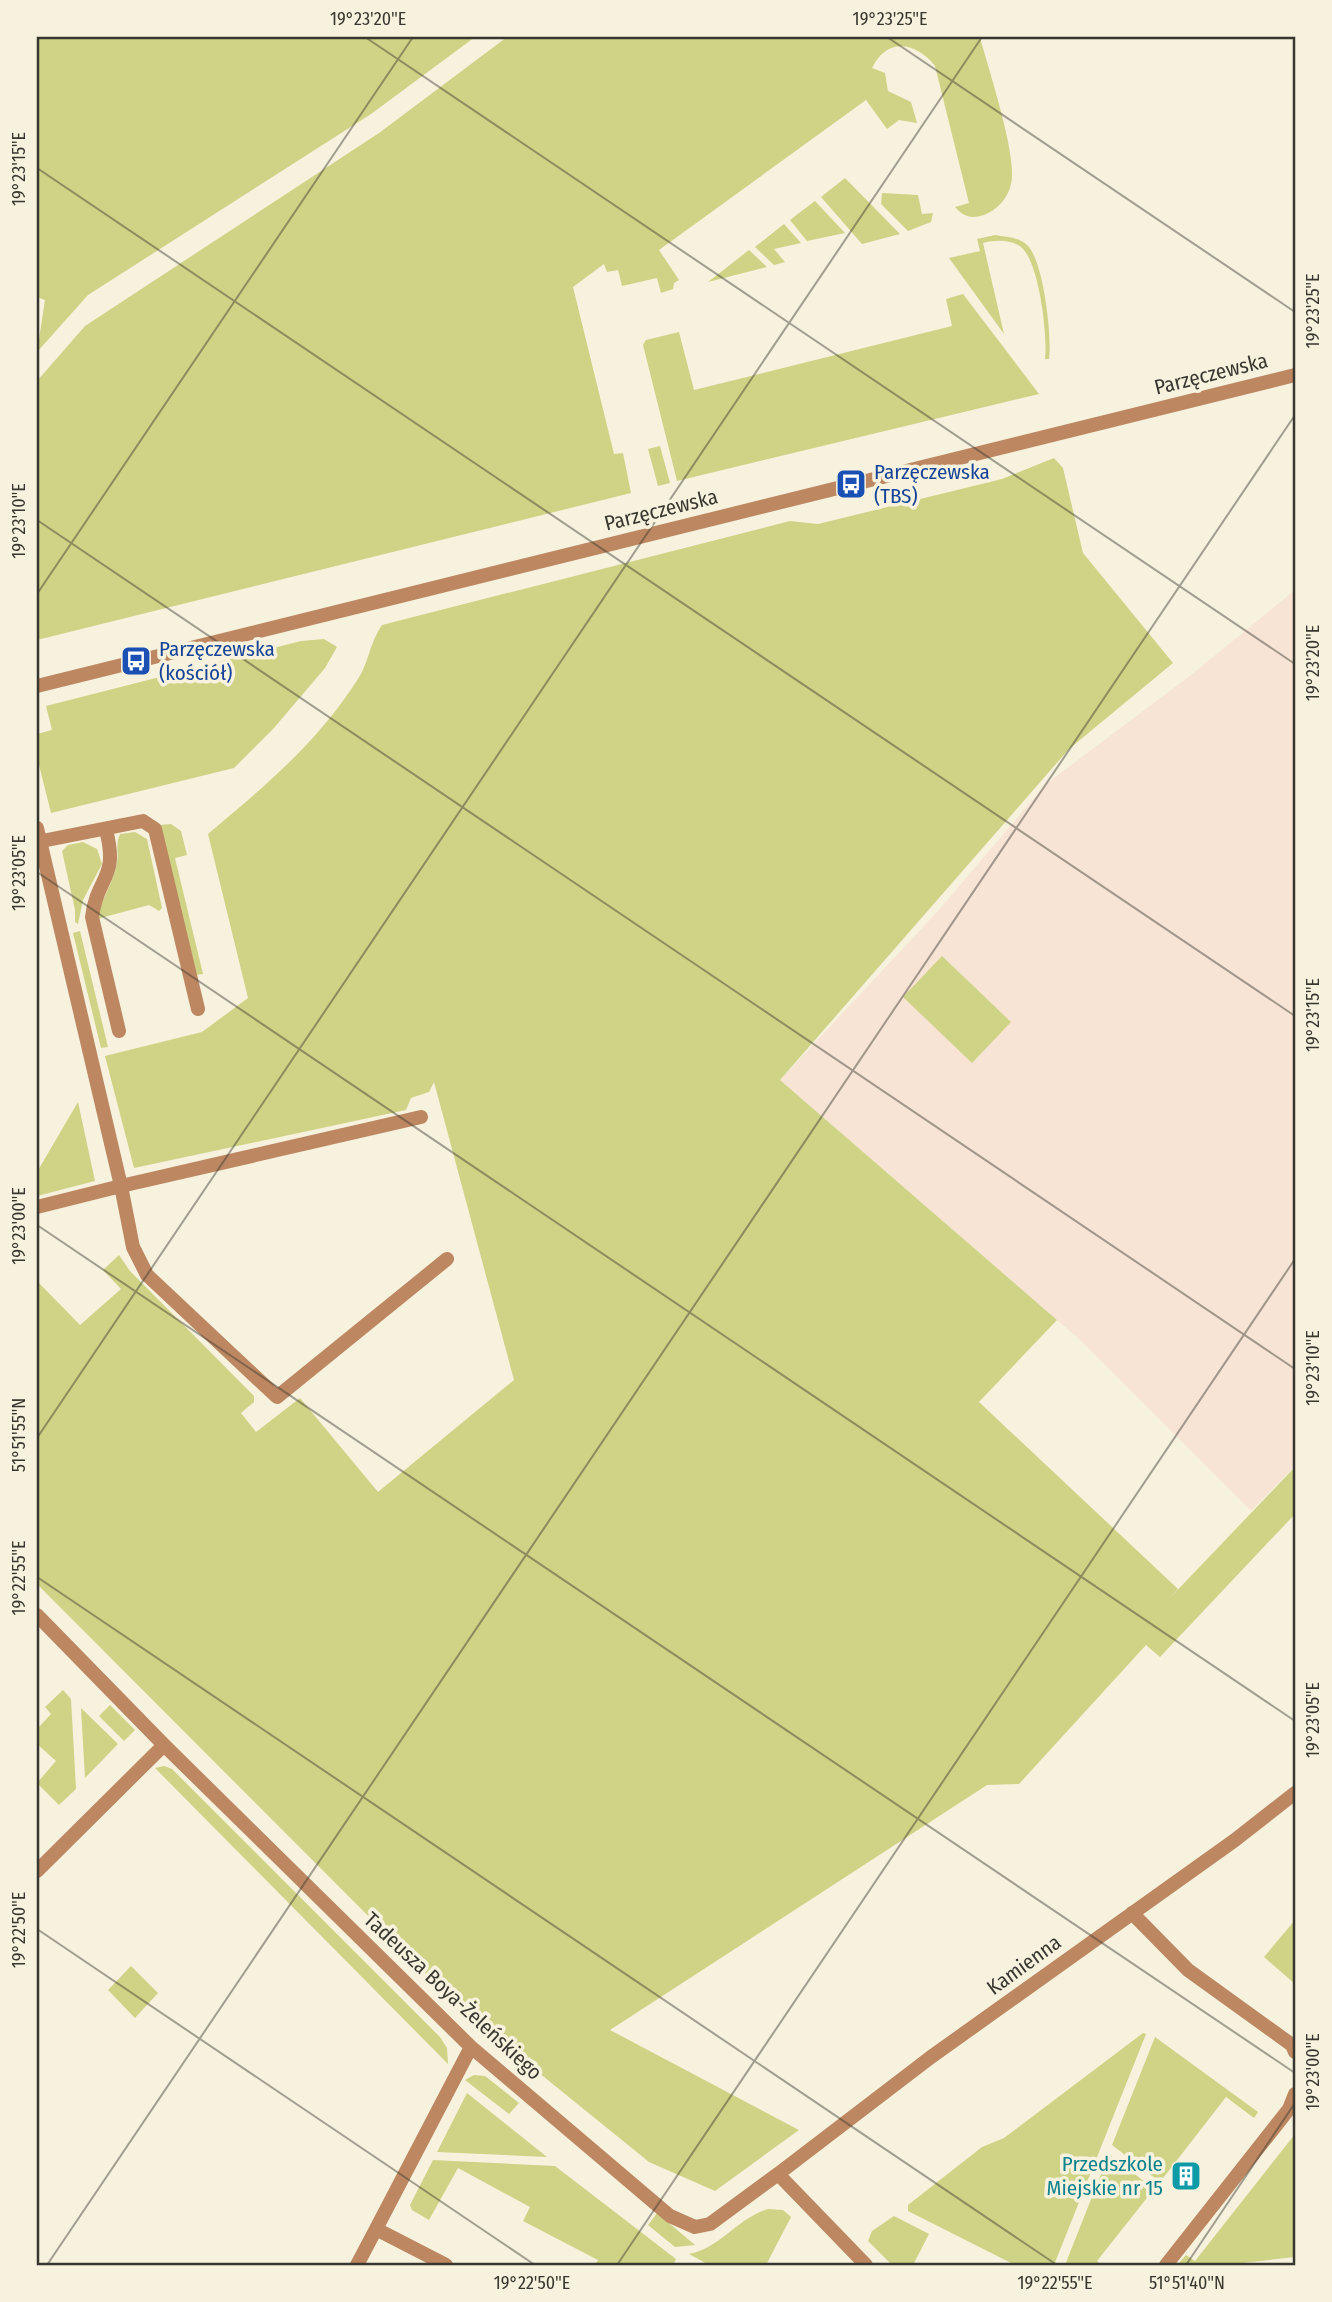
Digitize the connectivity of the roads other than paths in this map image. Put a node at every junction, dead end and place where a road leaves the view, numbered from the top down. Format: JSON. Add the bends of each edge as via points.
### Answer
{"nodes":[{"id":1,"x":1295,"y":375,"type":"edge"},
{"id":2,"x":37,"y":686,"type":"edge"},
{"id":3,"x":106,"y":830,"type":"junction"},
{"id":4,"x":39,"y":835,"type":"edge"},
{"id":5,"x":198,"y":1009,"type":"dead end"},
{"id":6,"x":119,"y":1031,"type":"dead end"},
{"id":7,"x":421,"y":1118,"type":"dead end"},
{"id":8,"x":121,"y":1186,"type":"junction"},
{"id":9,"x":37,"y":1207,"type":"edge"},
{"id":10,"x":447,"y":1259,"type":"dead end"},
{"id":11,"x":37,"y":1615,"type":"edge"},
{"id":12,"x":164,"y":1745,"type":"junction"},
{"id":13,"x":1295,"y":1793,"type":"edge"},
{"id":14,"x":37,"y":1871,"type":"edge"},
{"id":15,"x":1132,"y":1913,"type":"junction"},
{"id":16,"x":471,"y":2047,"type":"junction"},
{"id":17,"x":1295,"y":2052,"type":"edge"},
{"id":18,"x":1295,"y":2094,"type":"edge"},
{"id":19,"x":778,"y":2174,"type":"junction"},
{"id":20,"x":376,"y":2229,"type":"junction"},
{"id":21,"x":357,"y":2265,"type":"edge"},
{"id":22,"x":446,"y":2265,"type":"edge"},
{"id":23,"x":866,"y":2265,"type":"edge"},
{"id":24,"x":1166,"y":2265,"type":"edge"}],
"edges":[{"from":1,"to":2,"type":"street","name":"Parzęczewska"},
{"from":3,"to":4,"type":"street"},
{"from":3,"to":5,"type":"street","via":[[143,821],[155,829]]},
{"from":3,"to":6,"type":"street","via":[[111,864],[94,900],[92,917]]},
{"from":4,"to":8,"type":"street"},
{"from":7,"to":8,"type":"street"},
{"from":8,"to":9,"type":"street"},
{"from":8,"to":10,"type":"street","via":[[133,1247],[147,1275],[276,1396]]},
{"from":11,"to":12,"type":"street","name":"Tadeusza Boya-Żeleńskiego"},
{"from":12,"to":14,"type":"street"},
{"from":12,"to":16,"type":"street","name":"Tadeusza Boya-Żeleńskiego"},
{"from":13,"to":15,"type":"street","name":"Kamienna"},
{"from":15,"to":17,"type":"street","via":[[1188,1970],[1292,2045]]},
{"from":15,"to":19,"type":"street","name":"Kamienna"},
{"from":16,"to":19,"type":"street","name":"Tadeusza Boya-Żeleńskiego","via":[[670,2216],[695,2227],[710,2224]]},
{"from":16,"to":20,"type":"street"},
{"from":18,"to":24,"type":"street","via":[[1289,2109]]},
{"from":19,"to":23,"type":"street"},
{"from":20,"to":21,"type":"street"},
{"from":20,"to":22,"type":"street"}]}
